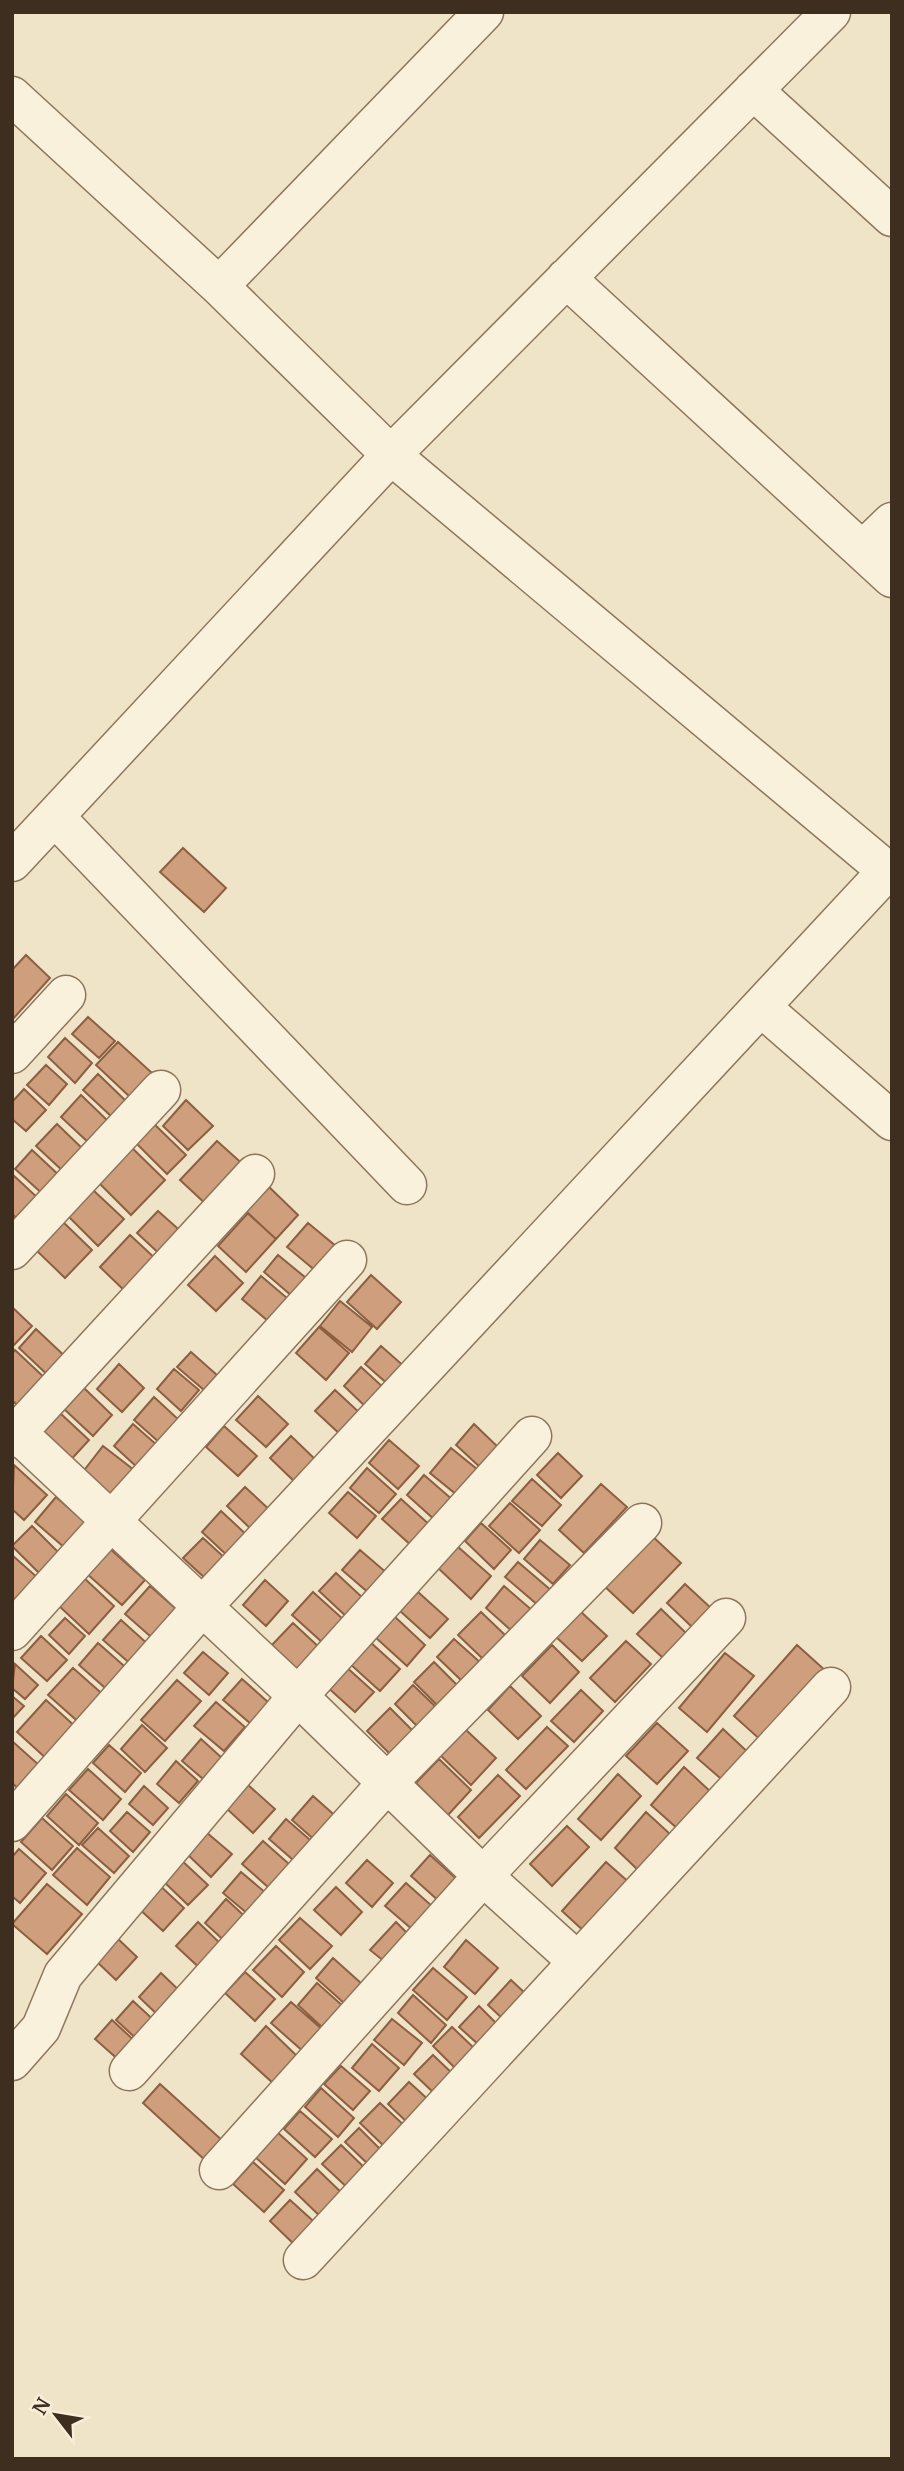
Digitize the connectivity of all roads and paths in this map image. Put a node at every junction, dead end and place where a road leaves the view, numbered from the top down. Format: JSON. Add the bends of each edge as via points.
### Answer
{"nodes":[{"id":1,"x":484,"y":12,"type":"edge"},
{"id":2,"x":831,"y":12,"type":"edge"},
{"id":3,"x":753,"y":90,"type":"junction"},
{"id":4,"x":12,"y":96,"type":"edge"},
{"id":5,"x":892,"y":217,"type":"edge"},
{"id":6,"x":566,"y":278,"type":"junction"},
{"id":7,"x":219,"y":286,"type":"junction"},
{"id":8,"x":391,"y":455,"type":"junction"},
{"id":9,"x":892,"y":522,"type":"edge"},
{"id":10,"x":863,"y":550,"type":"junction"},
{"id":11,"x":892,"y":578,"type":"edge"},
{"id":12,"x":55,"y":817,"type":"junction"},
{"id":13,"x":12,"y":862,"type":"edge"},
{"id":14,"x":889,"y":873,"type":"edge"},
{"id":15,"x":66,"y":995,"type":"dead end"},
{"id":16,"x":761,"y":1007,"type":"junction"},
{"id":17,"x":12,"y":1054,"type":"edge"},
{"id":18,"x":161,"y":1090,"type":"dead end"},
{"id":19,"x":892,"y":1121,"type":"edge"},
{"id":20,"x":255,"y":1174,"type":"dead end"},
{"id":21,"x":407,"y":1185,"type":"dead end"},
{"id":22,"x":12,"y":1251,"type":"edge"},
{"id":23,"x":347,"y":1260,"type":"dead end"},
{"id":24,"x":14,"y":1433,"type":"edge"},
{"id":25,"x":532,"y":1436,"type":"dead end"},
{"id":26,"x":111,"y":1522,"type":"junction"},
{"id":27,"x":642,"y":1523,"type":"dead end"},
{"id":28,"x":202,"y":1607,"type":"junction"},
{"id":29,"x":726,"y":1618,"type":"dead end"},
{"id":30,"x":12,"y":1631,"type":"edge"},
{"id":31,"x":831,"y":1687,"type":"dead end"},
{"id":32,"x":298,"y":1696,"type":"junction"},
{"id":33,"x":388,"y":1782,"type":"junction"},
{"id":34,"x":12,"y":1822,"type":"edge"},
{"id":35,"x":483,"y":1877,"type":"junction"},
{"id":36,"x":577,"y":1961,"type":"junction"},
{"id":37,"x":12,"y":2061,"type":"edge"},
{"id":38,"x":129,"y":2071,"type":"dead end"},
{"id":39,"x":219,"y":2170,"type":"dead end"},
{"id":40,"x":303,"y":2260,"type":"dead end"}],
"edges":[{"from":1,"to":7,"type":"street"},
{"from":2,"to":3,"type":"street"},
{"from":3,"to":5,"type":"street"},
{"from":3,"to":6,"type":"street"},
{"from":4,"to":7,"type":"street"},
{"from":6,"to":8,"type":"street"},
{"from":6,"to":10,"type":"street"},
{"from":7,"to":8,"type":"street"},
{"from":8,"to":12,"type":"street"},
{"from":8,"to":14,"type":"street"},
{"from":9,"to":10,"type":"street"},
{"from":10,"to":11,"type":"street"},
{"from":12,"to":13,"type":"street"},
{"from":12,"to":21,"type":"street"},
{"from":14,"to":16,"type":"street"},
{"from":15,"to":17,"type":"street"},
{"from":16,"to":19,"type":"street"},
{"from":16,"to":28,"type":"street"},
{"from":18,"to":22,"type":"street"},
{"from":20,"to":24,"type":"street"},
{"from":23,"to":26,"type":"street"},
{"from":24,"to":26,"type":"street"},
{"from":25,"to":32,"type":"street"},
{"from":26,"to":28,"type":"street"},
{"from":26,"to":30,"type":"street"},
{"from":27,"to":33,"type":"street"},
{"from":28,"to":32,"type":"street"},
{"from":28,"to":34,"type":"street"},
{"from":29,"to":35,"type":"street"},
{"from":31,"to":36,"type":"street"},
{"from":32,"to":33,"type":"street"},
{"from":32,"to":37,"type":"street","via":[[63,1975],[41,2028]]},
{"from":33,"to":35,"type":"street"},
{"from":33,"to":38,"type":"street"},
{"from":35,"to":36,"type":"street"},
{"from":35,"to":39,"type":"street"},
{"from":36,"to":40,"type":"street"}]}
